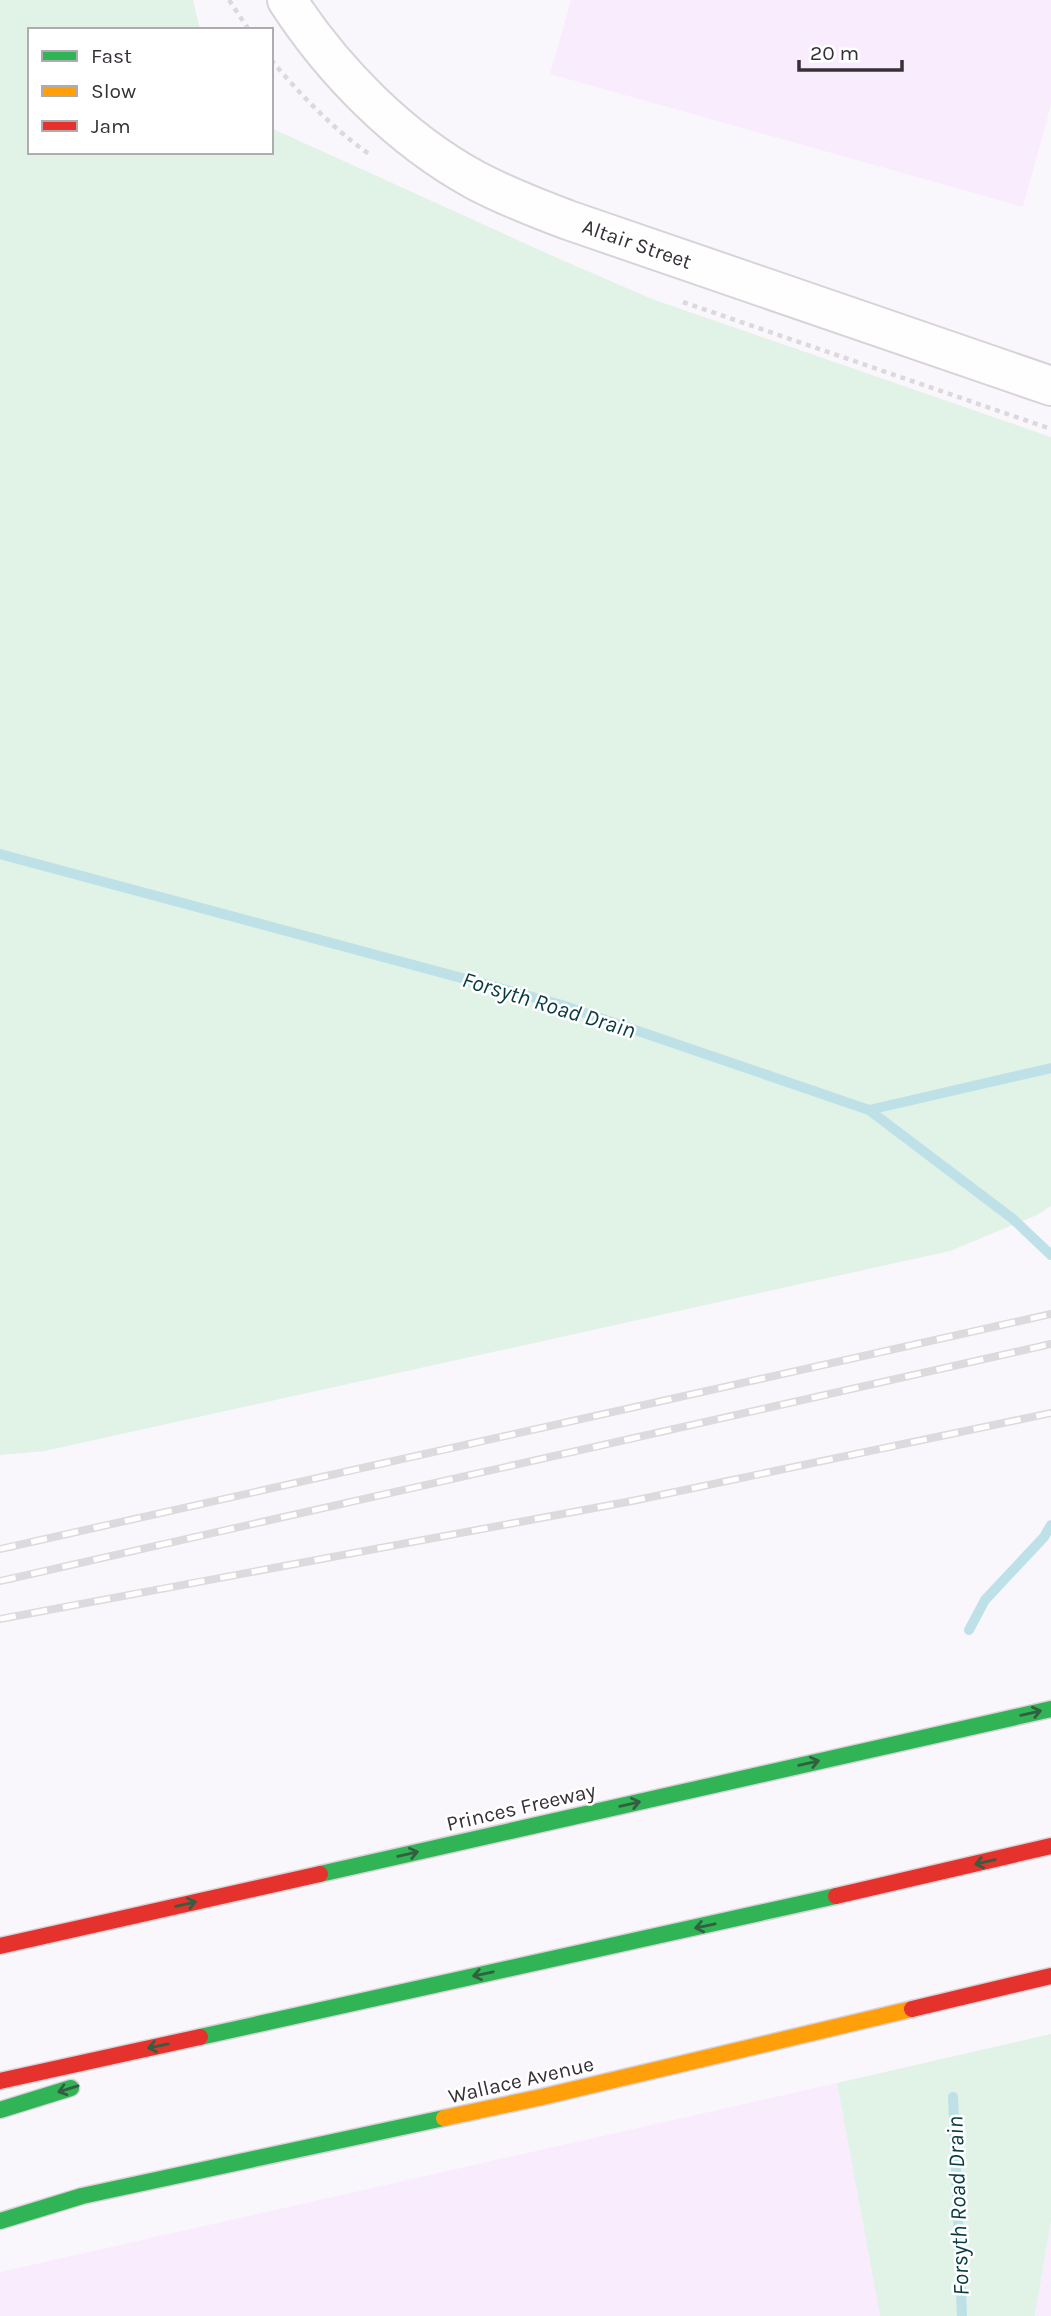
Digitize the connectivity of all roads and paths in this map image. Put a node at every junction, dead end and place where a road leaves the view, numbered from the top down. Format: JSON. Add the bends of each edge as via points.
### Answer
{"nodes":[{"id":1,"x":229,"y":0,"type":"edge"},
{"id":2,"x":287,"y":0,"type":"edge"},
{"id":3,"x":248,"y":28,"type":"edge"},
{"id":4,"x":1051,"y":386,"type":"edge"},
{"id":5,"x":1051,"y":1709,"type":"edge"},
{"id":6,"x":1051,"y":1846,"type":"edge"},
{"id":7,"x":139,"y":1914,"type":"junction"},
{"id":8,"x":0,"y":1934,"type":"edge"},
{"id":9,"x":0,"y":1946,"type":"edge"},
{"id":10,"x":1051,"y":1976,"type":"edge"},
{"id":11,"x":320,"y":2010,"type":"junction"},
{"id":12,"x":134,"y":2068,"type":"dead end"},
{"id":13,"x":0,"y":2081,"type":"edge"},
{"id":14,"x":81,"y":2085,"type":"dead end"},
{"id":15,"x":0,"y":2110,"type":"edge"},
{"id":16,"x":0,"y":2221,"type":"edge"}],
"edges":[{"from":1,"to":3,"type":"path"},
{"from":2,"to":4,"type":"street","name":"Altair Street","via":[[360,92],[407,133],[473,179],[568,220]]},
{"from":7,"to":5,"type":"main road","name":"Princes Freeway","one_way":true},
{"from":6,"to":11,"type":"main road","one_way":true},
{"from":7,"to":8,"type":"main road"},
{"from":7,"to":9,"type":"main road","name":"Princes Freeway"},
{"from":10,"to":16,"type":"main road","name":"Wallace Avenue","via":[[542,2097],[82,2196]]},
{"from":11,"to":12,"type":"main road"},
{"from":11,"to":13,"type":"main road","one_way":true},
{"from":14,"to":15,"type":"main road","one_way":true}]}
